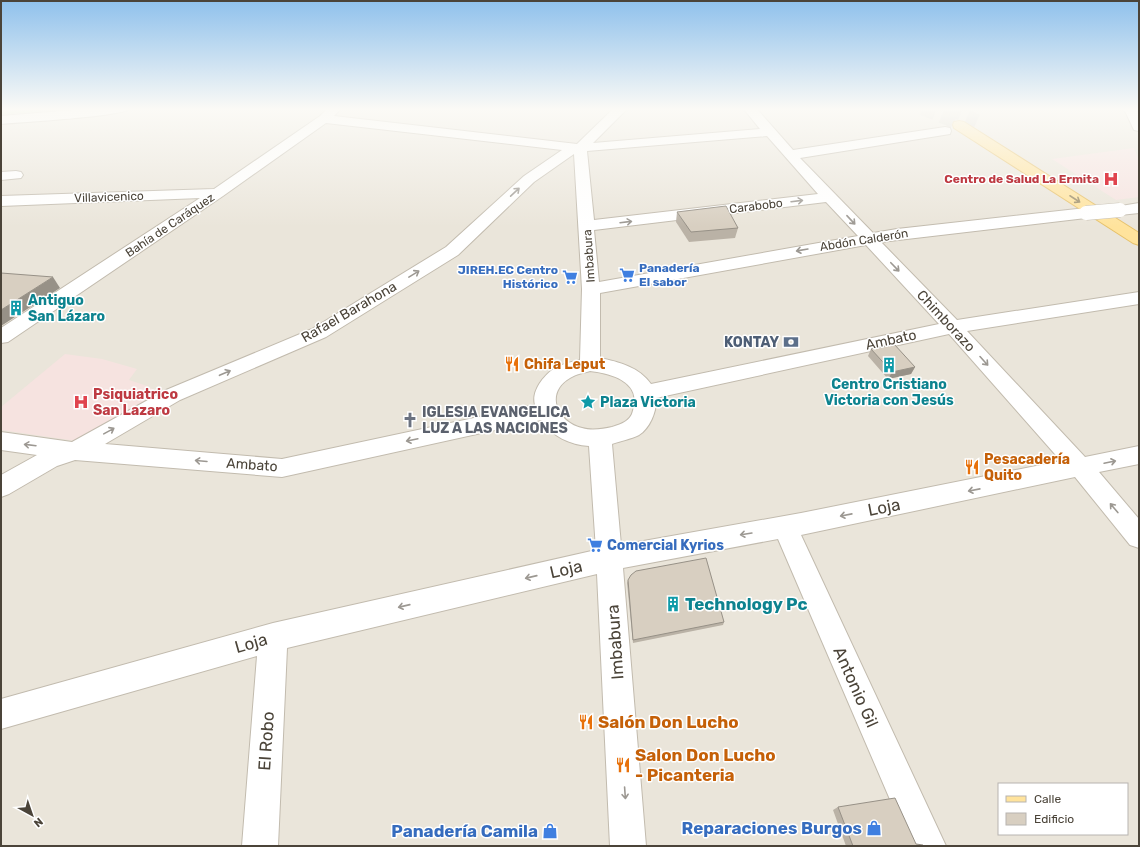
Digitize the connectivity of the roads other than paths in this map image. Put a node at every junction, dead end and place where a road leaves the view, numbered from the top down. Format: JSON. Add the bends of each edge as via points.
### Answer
{"nodes":[{"id":1,"x":282,"y":148,"type":"edge"},
{"id":2,"x":577,"y":148,"type":"edge"},
{"id":3,"x":580,"y":148,"type":"junction"},
{"id":4,"x":586,"y":148,"type":"edge"},
{"id":5,"x":784,"y":148,"type":"edge"},
{"id":6,"x":838,"y":148,"type":"edge"},
{"id":7,"x":994,"y":148,"type":"edge"},
{"id":8,"x":1019,"y":148,"type":"edge"},
{"id":9,"x":790,"y":155,"type":"junction"},
{"id":10,"x":16,"y":175,"type":"dead end"},
{"id":11,"x":1,"y":176,"type":"edge"},
{"id":12,"x":218,"y":193,"type":"junction"},
{"id":13,"x":829,"y":197,"type":"junction"},
{"id":14,"x":1,"y":201,"type":"edge"},
{"id":15,"x":1139,"y":208,"type":"edge"},
{"id":16,"x":1139,"y":224,"type":"edge"},
{"id":17,"x":587,"y":226,"type":"junction"},
{"id":18,"x":868,"y":239,"type":"junction"},
{"id":19,"x":1139,"y":240,"type":"edge"},
{"id":20,"x":591,"y":289,"type":"junction"},
{"id":21,"x":1139,"y":298,"type":"edge"},
{"id":22,"x":953,"y":327,"type":"junction"},
{"id":23,"x":1,"y":338,"type":"edge"},
{"id":24,"x":590,"y":364,"type":"junction"},
{"id":25,"x":645,"y":393,"type":"junction"},
{"id":26,"x":546,"y":411,"type":"junction"},
{"id":27,"x":600,"y":439,"type":"junction"},
{"id":28,"x":1,"y":441,"type":"edge"},
{"id":29,"x":75,"y":450,"type":"junction"},
{"id":30,"x":1139,"y":455,"type":"edge"},
{"id":31,"x":1080,"y":468,"type":"junction"},
{"id":32,"x":1,"y":487,"type":"edge"},
{"id":33,"x":785,"y":527,"type":"junction"},
{"id":34,"x":1139,"y":537,"type":"edge"},
{"id":35,"x":610,"y":559,"type":"junction"},
{"id":36,"x":273,"y":637,"type":"junction"},
{"id":37,"x":1,"y":714,"type":"edge"},
{"id":38,"x":260,"y":846,"type":"edge"},
{"id":39,"x":628,"y":846,"type":"edge"},
{"id":40,"x":928,"y":846,"type":"edge"}],
"edges":[{"from":1,"to":12,"type":"street","name":"Bahía de Caráquez"},
{"from":2,"to":3,"type":"street"},
{"from":3,"to":4,"type":"street"},
{"from":3,"to":17,"type":"street","name":"Imbabura"},
{"from":29,"to":3,"type":"street","name":"Rafael Barahona","one_way":true,"via":[[173,395],[325,328],[452,251],[529,179],[569,151]]},
{"from":5,"to":9,"type":"street","name":"Chimborazo"},
{"from":6,"to":9,"type":"street"},
{"from":7,"to":19,"type":"main road","one_way":true},
{"from":8,"to":16,"type":"main road"},
{"from":9,"to":13,"type":"street","name":"Chimborazo"},
{"from":10,"to":11,"type":"street"},
{"from":12,"to":14,"type":"street","name":"Villavicenico"},
{"from":12,"to":23,"type":"street","name":"Bahía de Caráquez"},
{"from":17,"to":13,"type":"street","name":"Carabobo","one_way":true},
{"from":13,"to":18,"type":"street","name":"Chimborazo","one_way":true},
{"from":15,"to":18,"type":"street","name":"Abdón Calderón","bridge":true},
{"from":17,"to":20,"type":"street","name":"Imbabura"},
{"from":18,"to":20,"type":"street","name":"Abdón Calderón","one_way":true},
{"from":18,"to":22,"type":"street","name":"Chimborazo","one_way":true},
{"from":20,"to":24,"type":"street","name":"Imbabura"},
{"from":21,"to":22,"type":"street","name":"Ambato"},
{"from":22,"to":25,"type":"street","name":"Ambato"},
{"from":22,"to":31,"type":"street","name":"Chimborazo","one_way":true},
{"from":24,"to":25,"type":"street","via":[[618,368],[630,374]]},
{"from":24,"to":26,"type":"street","via":[[576,366],[553,379],[546,389]]},
{"from":25,"to":27,"type":"street","via":[[646,405],[642,418],[632,428],[617,436]]},
{"from":26,"to":27,"type":"street","via":[[553,423],[566,432],[582,438]]},
{"from":26,"to":29,"type":"street","name":"Ambato","one_way":true,"via":[[282,468]]},
{"from":27,"to":35,"type":"street","name":"Imbabura"},
{"from":29,"to":28,"type":"street","name":"Ambato","one_way":true},
{"from":29,"to":32,"type":"street","name":"Rafael Barahona","via":[[49,459]]},
{"from":31,"to":30,"type":"street","name":"Loja","one_way":true},
{"from":31,"to":33,"type":"street","name":"Loja","one_way":true},
{"from":34,"to":31,"type":"street","name":"Chimborazo","one_way":true},
{"from":33,"to":35,"type":"street","name":"Loja","one_way":true},
{"from":33,"to":40,"type":"street","name":"Antonio Gil"},
{"from":35,"to":36,"type":"street","name":"Loja","one_way":true},
{"from":35,"to":39,"type":"street","name":"Imbabura","one_way":true},
{"from":36,"to":37,"type":"street","name":"Loja"},
{"from":36,"to":38,"type":"street","name":"El Robo"}]}
